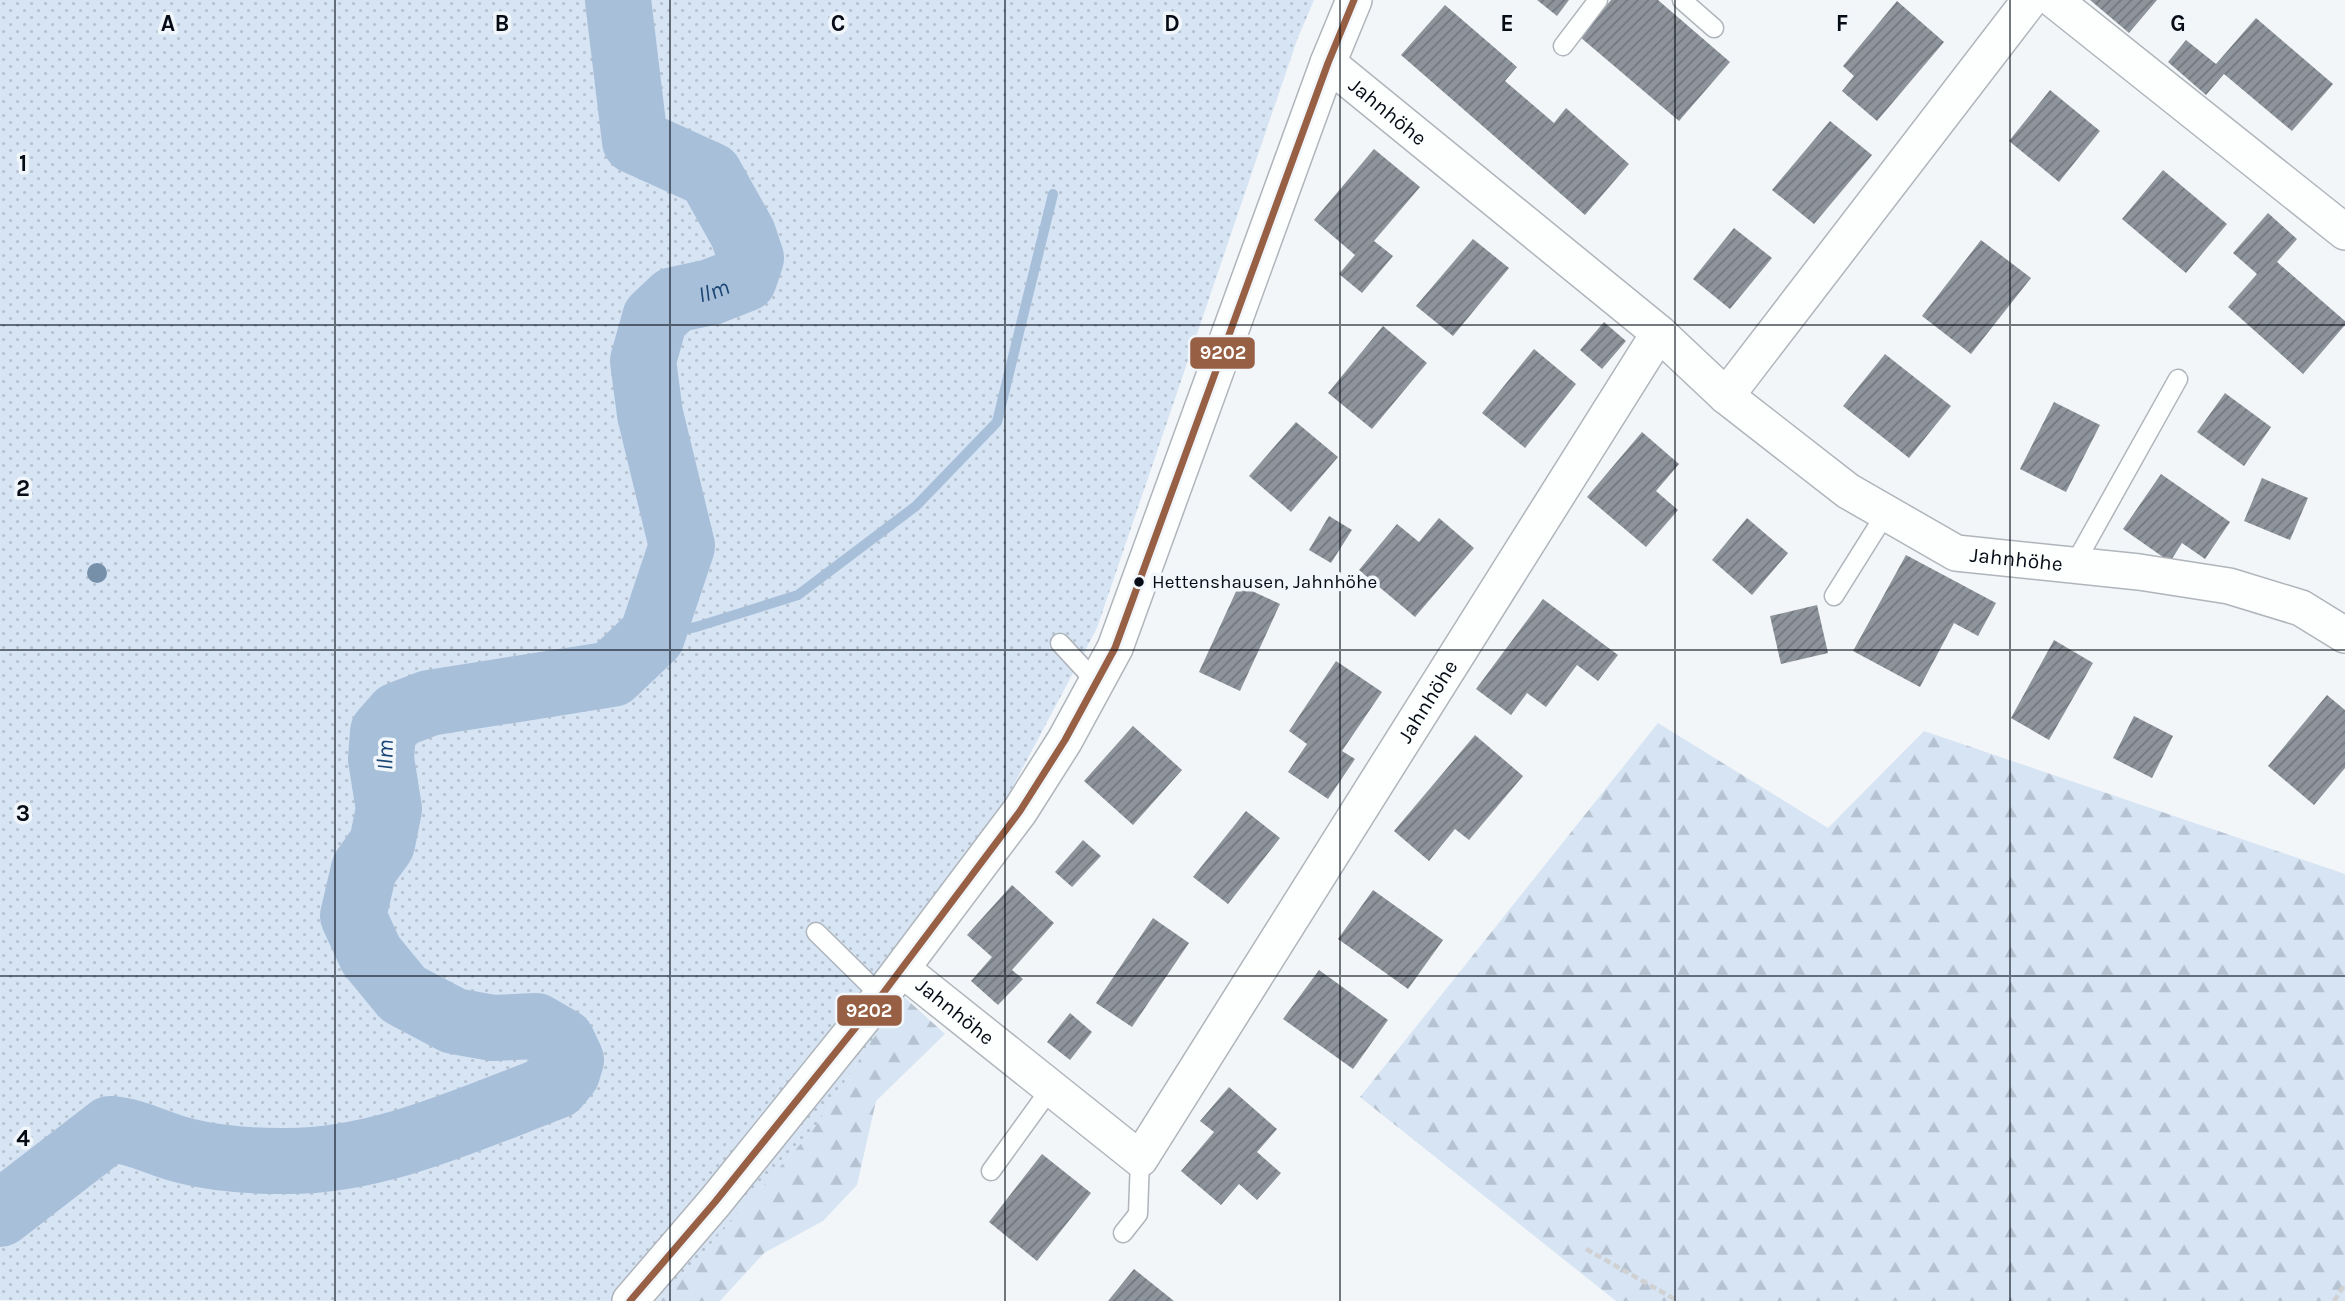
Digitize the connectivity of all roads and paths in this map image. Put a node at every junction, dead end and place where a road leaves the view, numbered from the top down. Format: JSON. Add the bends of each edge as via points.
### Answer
{"nodes":[{"id":1,"x":1354,"y":0,"type":"edge"},
{"id":2,"x":1598,"y":0,"type":"edge"},
{"id":3,"x":1682,"y":0,"type":"edge"},
{"id":4,"x":2029,"y":0,"type":"edge"},
{"id":5,"x":2054,"y":0,"type":"edge"},
{"id":6,"x":1714,"y":28,"type":"dead end"},
{"id":7,"x":1563,"y":46,"type":"dead end"},
{"id":8,"x":1328,"y":63,"type":"junction"},
{"id":9,"x":2345,"y":232,"type":"edge"},
{"id":10,"x":1659,"y":333,"type":"junction"},
{"id":11,"x":2178,"y":379,"type":"dead end"},
{"id":12,"x":1726,"y":396,"type":"junction"},
{"id":13,"x":1886,"y":513,"type":"junction"},
{"id":14,"x":2074,"y":565,"type":"junction"},
{"id":15,"x":1834,"y":596,"type":"dead end"},
{"id":16,"x":2345,"y":635,"type":"edge"},
{"id":17,"x":1060,"y":643,"type":"dead end"},
{"id":18,"x":1097,"y":683,"type":"junction"},
{"id":19,"x":816,"y":932,"type":"dead end"},
{"id":20,"x":892,"y":982,"type":"junction"},
{"id":21,"x":1051,"y":1088,"type":"junction"},
{"id":22,"x":1140,"y":1159,"type":"junction"},
{"id":23,"x":991,"y":1171,"type":"dead end"},
{"id":24,"x":1123,"y":1233,"type":"dead end"},
{"id":25,"x":1586,"y":1250,"type":"dead end"},
{"id":26,"x":2345,"y":1283,"type":"edge"},
{"id":27,"x":630,"y":1301,"type":"edge"},
{"id":28,"x":1678,"y":1301,"type":"edge"},
{"id":29,"x":2334,"y":1301,"type":"edge"}],
"edges":[{"from":1,"to":8,"type":"street"},
{"from":2,"to":7,"type":"lane"},
{"from":3,"to":6,"type":"lane"},
{"from":4,"to":12,"type":"street"},
{"from":5,"to":9,"type":"street"},
{"from":8,"to":10,"type":"street","name":"Jahnhöhe"},
{"from":8,"to":18,"type":"street","name":"Jahnhöhe","via":[[1115,648]]},
{"from":10,"to":12,"type":"street","name":"Jahnhöhe"},
{"from":10,"to":22,"type":"street","name":"Jahnhöhe"},
{"from":11,"to":14,"type":"lane"},
{"from":12,"to":13,"type":"street","name":"Jahnhöhe","via":[[1848,491]]},
{"from":13,"to":14,"type":"street","name":"Jahnhöhe","via":[[1956,553]]},
{"from":13,"to":15,"type":"lane"},
{"from":14,"to":16,"type":"street","name":"Jahnhöhe","via":[[2229,586],[2301,608]]},
{"from":17,"to":18,"type":"lane"},
{"from":18,"to":20,"type":"street","name":"Jahnhöhe","via":[[1020,811]]},
{"from":19,"to":20,"type":"lane"},
{"from":20,"to":21,"type":"street","name":"Jahnhöhe"},
{"from":20,"to":27,"type":"street"},
{"from":21,"to":22,"type":"street","name":"Jahnhöhe"},
{"from":21,"to":23,"type":"lane"},
{"from":22,"to":24,"type":"lane","via":[[1138,1214]]},
{"from":25,"to":28,"type":"path"},
{"from":26,"to":29,"type":"path"}]}
